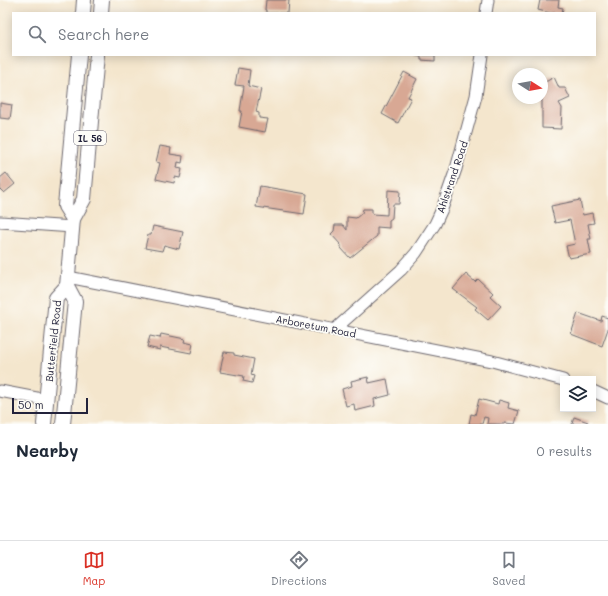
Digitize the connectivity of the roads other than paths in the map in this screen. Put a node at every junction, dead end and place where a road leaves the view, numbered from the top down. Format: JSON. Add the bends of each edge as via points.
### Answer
{"nodes":[{"id":1,"x":84,"y":0,"type":"edge"},
{"id":2,"x":102,"y":0,"type":"edge"},
{"id":3,"x":488,"y":0,"type":"edge"},
{"id":4,"x":82,"y":12,"type":"edge"},
{"id":5,"x":101,"y":12,"type":"edge"},
{"id":6,"x":486,"y":12,"type":"edge"},
{"id":7,"x":78,"y":56,"type":"edge"},
{"id":8,"x":98,"y":56,"type":"edge"},
{"id":9,"x":482,"y":56,"type":"edge"},
{"id":10,"x":0,"y":222,"type":"edge"},
{"id":11,"x":73,"y":223,"type":"junction"},
{"id":12,"x":68,"y":281,"type":"junction"},
{"id":13,"x":334,"y":330,"type":"junction"},
{"id":14,"x":560,"y":379,"type":"edge"},
{"id":15,"x":0,"y":391,"type":"edge"},
{"id":16,"x":596,"y":392,"type":"edge"},
{"id":17,"x":608,"y":398,"type":"edge"},
{"id":18,"x":47,"y":400,"type":"junction"},
{"id":19,"x":44,"y":424,"type":"edge"},
{"id":20,"x":63,"y":424,"type":"edge"}],
"edges":[{"from":1,"to":4,"type":"main road"},
{"from":2,"to":5,"type":"main road"},
{"from":3,"to":6,"type":"street"},
{"from":7,"to":11,"type":"main road","name":"Butterfield Road","number":"IL 56","via":[[65,206]]},
{"from":8,"to":11,"type":"main road","name":"Butterfield Road","number":"IL 56","via":[[84,199]]},
{"from":9,"to":13,"type":"street","name":"Ahlstrand Road","via":[[476,96],[456,170],[435,224],[401,270]]},
{"from":10,"to":11,"type":"street"},
{"from":11,"to":12,"type":"main road","name":"Butterfield Road","number":"IL 56"},
{"from":12,"to":13,"type":"street","name":"Arboretum Road"},
{"from":12,"to":18,"type":"main road","name":"Butterfield Road","via":[[56,298]]},
{"from":12,"to":20,"type":"main road","name":"Butterfield Road","number":"IL 56","via":[[75,301]]},
{"from":13,"to":14,"type":"street","name":"Arboretum Road","via":[[492,361]]},
{"from":15,"to":18,"type":"street"},
{"from":16,"to":17,"type":"street"},
{"from":18,"to":19,"type":"main road","name":"Butterfield Road"}]}
